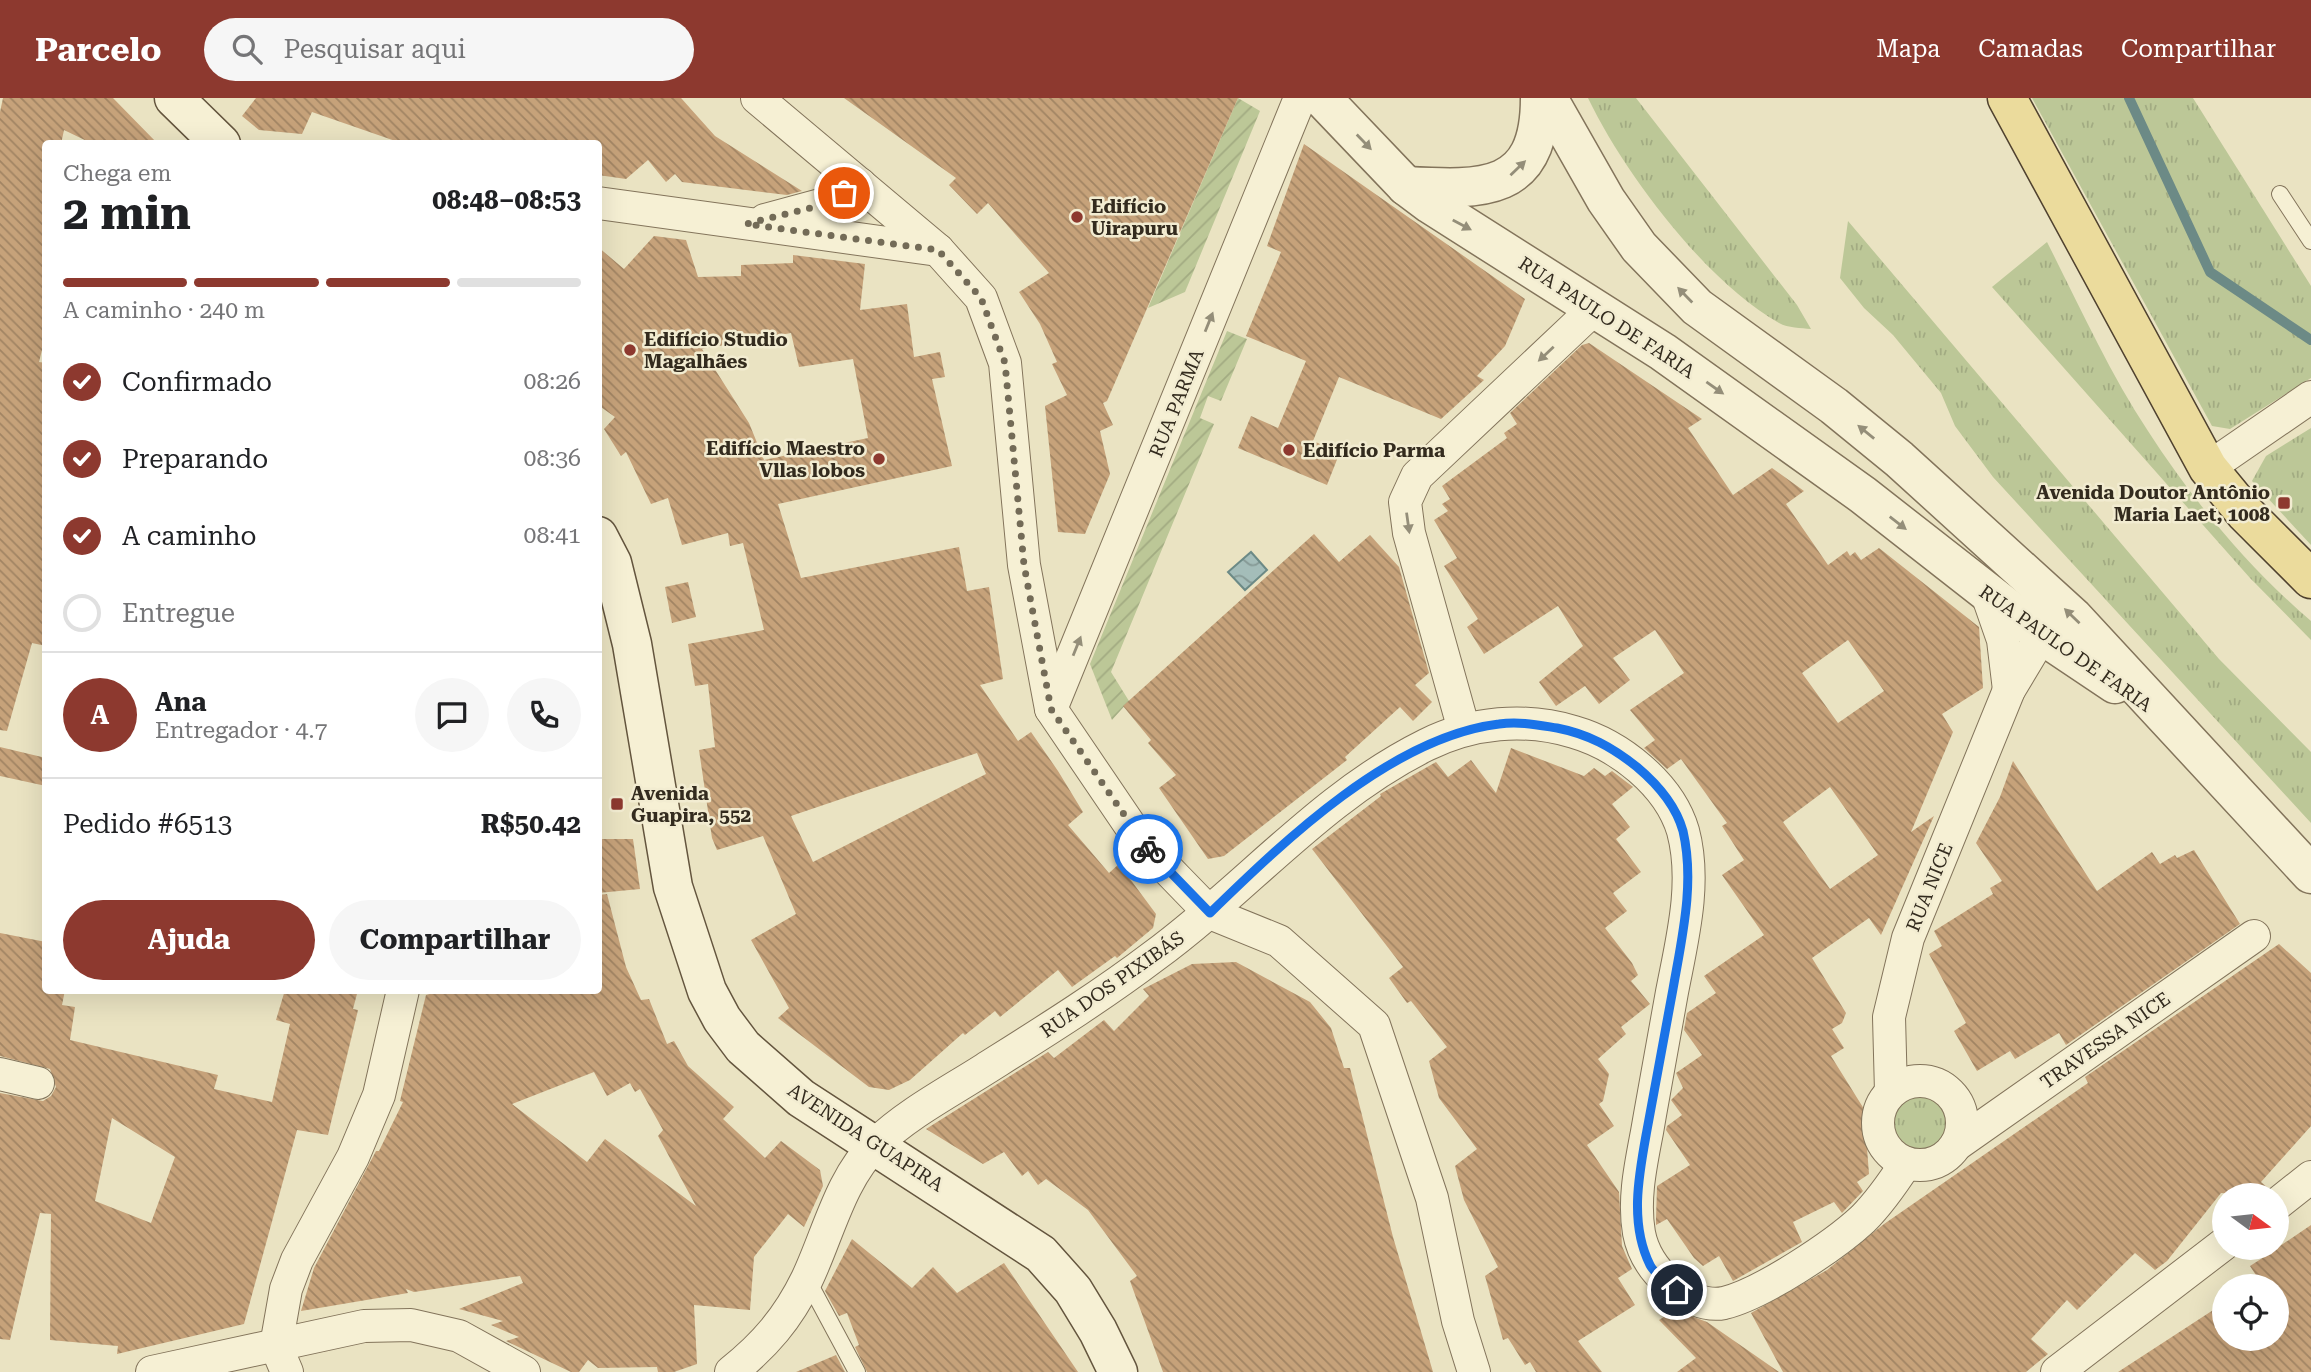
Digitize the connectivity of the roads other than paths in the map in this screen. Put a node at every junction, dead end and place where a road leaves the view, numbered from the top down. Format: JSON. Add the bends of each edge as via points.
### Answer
{"nodes":[{"id":1,"x":174,"y":98,"type":"edge"},
{"id":2,"x":757,"y":98,"type":"edge"},
{"id":3,"x":1300,"y":98,"type":"edge"},
{"id":4,"x":1322,"y":98,"type":"edge"},
{"id":5,"x":1540,"y":98,"type":"edge"},
{"id":6,"x":1548,"y":98,"type":"edge"},
{"id":7,"x":2007,"y":98,"type":"edge"},
{"id":8,"x":217,"y":140,"type":"edge"},
{"id":9,"x":860,"y":184,"type":"junction"},
{"id":10,"x":1406,"y":186,"type":"junction"},
{"id":11,"x":2280,"y":194,"type":"dead end"},
{"id":12,"x":602,"y":205,"type":"edge"},
{"id":13,"x":746,"y":224,"type":"junction"},
{"id":14,"x":2311,"y":241,"type":"edge"},
{"id":15,"x":938,"y":250,"type":"junction"},
{"id":16,"x":1596,"y":307,"type":"junction"},
{"id":17,"x":2311,"y":397,"type":"edge"},
{"id":18,"x":2208,"y":468,"type":"junction"},
{"id":19,"x":602,"y":544,"type":"edge"},
{"id":20,"x":2311,"y":579,"type":"edge"},
{"id":21,"x":1987,"y":594,"type":"junction"},
{"id":22,"x":2042,"y":635,"type":"junction"},
{"id":23,"x":2009,"y":690,"type":"junction"},
{"id":24,"x":1051,"y":709,"type":"junction"},
{"id":25,"x":2169,"y":720,"type":"junction"},
{"id":26,"x":1464,"y":730,"type":"junction"},
{"id":27,"x":2311,"y":874,"type":"edge"},
{"id":28,"x":1210,"y":913,"type":"junction"},
{"id":29,"x":2254,"y":936,"type":"dead end"},
{"id":30,"x":402,"y":994,"type":"edge"},
{"id":31,"x":0,"y":1074,"type":"edge"},
{"id":32,"x":38,"y":1083,"type":"dead end"},
{"id":33,"x":1891,"y":1093,"type":"junction"},
{"id":34,"x":874,"y":1145,"type":"junction"},
{"id":35,"x":1956,"y":1145,"type":"junction"},
{"id":36,"x":1906,"y":1163,"type":"junction"},
{"id":37,"x":2311,"y":1177,"type":"edge"},
{"id":38,"x":2289,"y":1194,"type":"edge"},
{"id":39,"x":2212,"y":1253,"type":"edge"},
{"id":40,"x":807,"y":1279,"type":"junction"},
{"id":41,"x":281,"y":1359,"type":"edge"},
{"id":42,"x":152,"y":1372,"type":"edge"},
{"id":43,"x":524,"y":1372,"type":"edge"},
{"id":44,"x":731,"y":1372,"type":"edge"},
{"id":45,"x":857,"y":1372,"type":"edge"},
{"id":46,"x":1118,"y":1372,"type":"edge"},
{"id":47,"x":1474,"y":1372,"type":"edge"},
{"id":48,"x":2057,"y":1372,"type":"edge"}],
"edges":[{"from":1,"to":8,"type":"street"},
{"from":2,"to":9,"type":"street"},
{"from":24,"to":3,"type":"street","name":"RUA PARMA","one_way":true},
{"from":4,"to":10,"type":"street","name":"RUA PAULO DE FARIA","one_way":true},
{"from":10,"to":5,"type":"street","one_way":true,"via":[[1481,186],[1507,178],[1533,150],[1540,128]]},
{"from":25,"to":6,"type":"street","name":"RUA PAULO DE FARIA","one_way":true,"via":[[2073,617],[1899,459],[1697,307],[1639,247],[1606,200]]},
{"from":7,"to":18,"type":"main road"},
{"from":9,"to":13,"type":"street","via":[[828,203]]},
{"from":9,"to":15,"type":"street"},
{"from":10,"to":16,"type":"street","name":"RUA PAULO DE FARIA","one_way":true,"via":[[1456,223]]},
{"from":11,"to":14,"type":"lane"},
{"from":12,"to":13,"type":"street"},
{"from":13,"to":15,"type":"street"},
{"from":15,"to":24,"type":"street","via":[[981,298],[1005,363],[1024,565]]},
{"from":16,"to":21,"type":"street","name":"RUA PAULO DE FARIA","one_way":true,"via":[[1863,495]]},
{"from":16,"to":26,"type":"street","one_way":true,"via":[[1417,476],[1405,502],[1409,533]]},
{"from":17,"to":18,"type":"street"},
{"from":18,"to":20,"type":"main road"},
{"from":19,"to":34,"type":"street","name":"AVENIDA GUAPIRA","via":[[612,563],[632,644],[673,887],[707,991],[743,1047],[801,1098]]},
{"from":21,"to":22,"type":"street","name":"RUA PAULO DE FARIA"},
{"from":21,"to":23,"type":"street","name":"RUA NICE","via":[[2003,640]]},
{"from":22,"to":23,"type":"street","name":"RUA NICE"},
{"from":22,"to":25,"type":"street","name":"RUA PAULO DE FARIA"},
{"from":23,"to":33,"type":"street","name":"RUA NICE","via":[[1908,938],[1889,1017]]},
{"from":24,"to":28,"type":"street","via":[[1142,843]]},
{"from":25,"to":27,"type":"street"},
{"from":26,"to":28,"type":"street","name":"RUA DOS PIXIBÁS","via":[[1427,744],[1309,821]]},
{"from":26,"to":36,"type":"street","name":"RUA DOS PIXIBÁS","via":[[1526,723],[1573,731],[1611,746],[1667,798],[1682,828],[1689,869],[1685,921],[1637,1184],[1639,1233],[1651,1268],[1700,1302],[1721,1304],[1755,1291],[1859,1222]]},
{"from":28,"to":34,"type":"street","name":"RUA DOS PIXIBÁS","via":[[1152,958],[931,1102]]},
{"from":28,"to":47,"type":"street","via":[[1279,941],[1374,1025],[1432,1198],[1458,1321]]},
{"from":29,"to":35,"type":"street","name":"TRAVESSA NICE"},
{"from":30,"to":41,"type":"street","via":[[379,1095],[286,1289]]},
{"from":31,"to":32,"type":"street"},
{"from":33,"to":35,"type":"street","via":[[1901,1085],[1928,1081],[1951,1094],[1962,1119]]},
{"from":33,"to":36,"type":"street","via":[[1878,1118],[1879,1132],[1884,1145]]},
{"from":34,"to":40,"type":"street","name":"RUA DOS PIXIBÁS","via":[[852,1176]]},
{"from":34,"to":46,"type":"street","name":"AVENIDA GUAPIRA","via":[[1041,1254],[1073,1290]]},
{"from":35,"to":36,"type":"street","via":[[1934,1163]]},
{"from":37,"to":38,"type":"street"},
{"from":39,"to":48,"type":"street"},
{"from":40,"to":44,"type":"street","name":"RUA DOS PIXIBÁS","via":[[763,1347]]},
{"from":40,"to":45,"type":"lane"},
{"from":41,"to":42,"type":"street"},
{"from":41,"to":43,"type":"street","via":[[364,1326],[411,1325],[459,1336]]}]}
